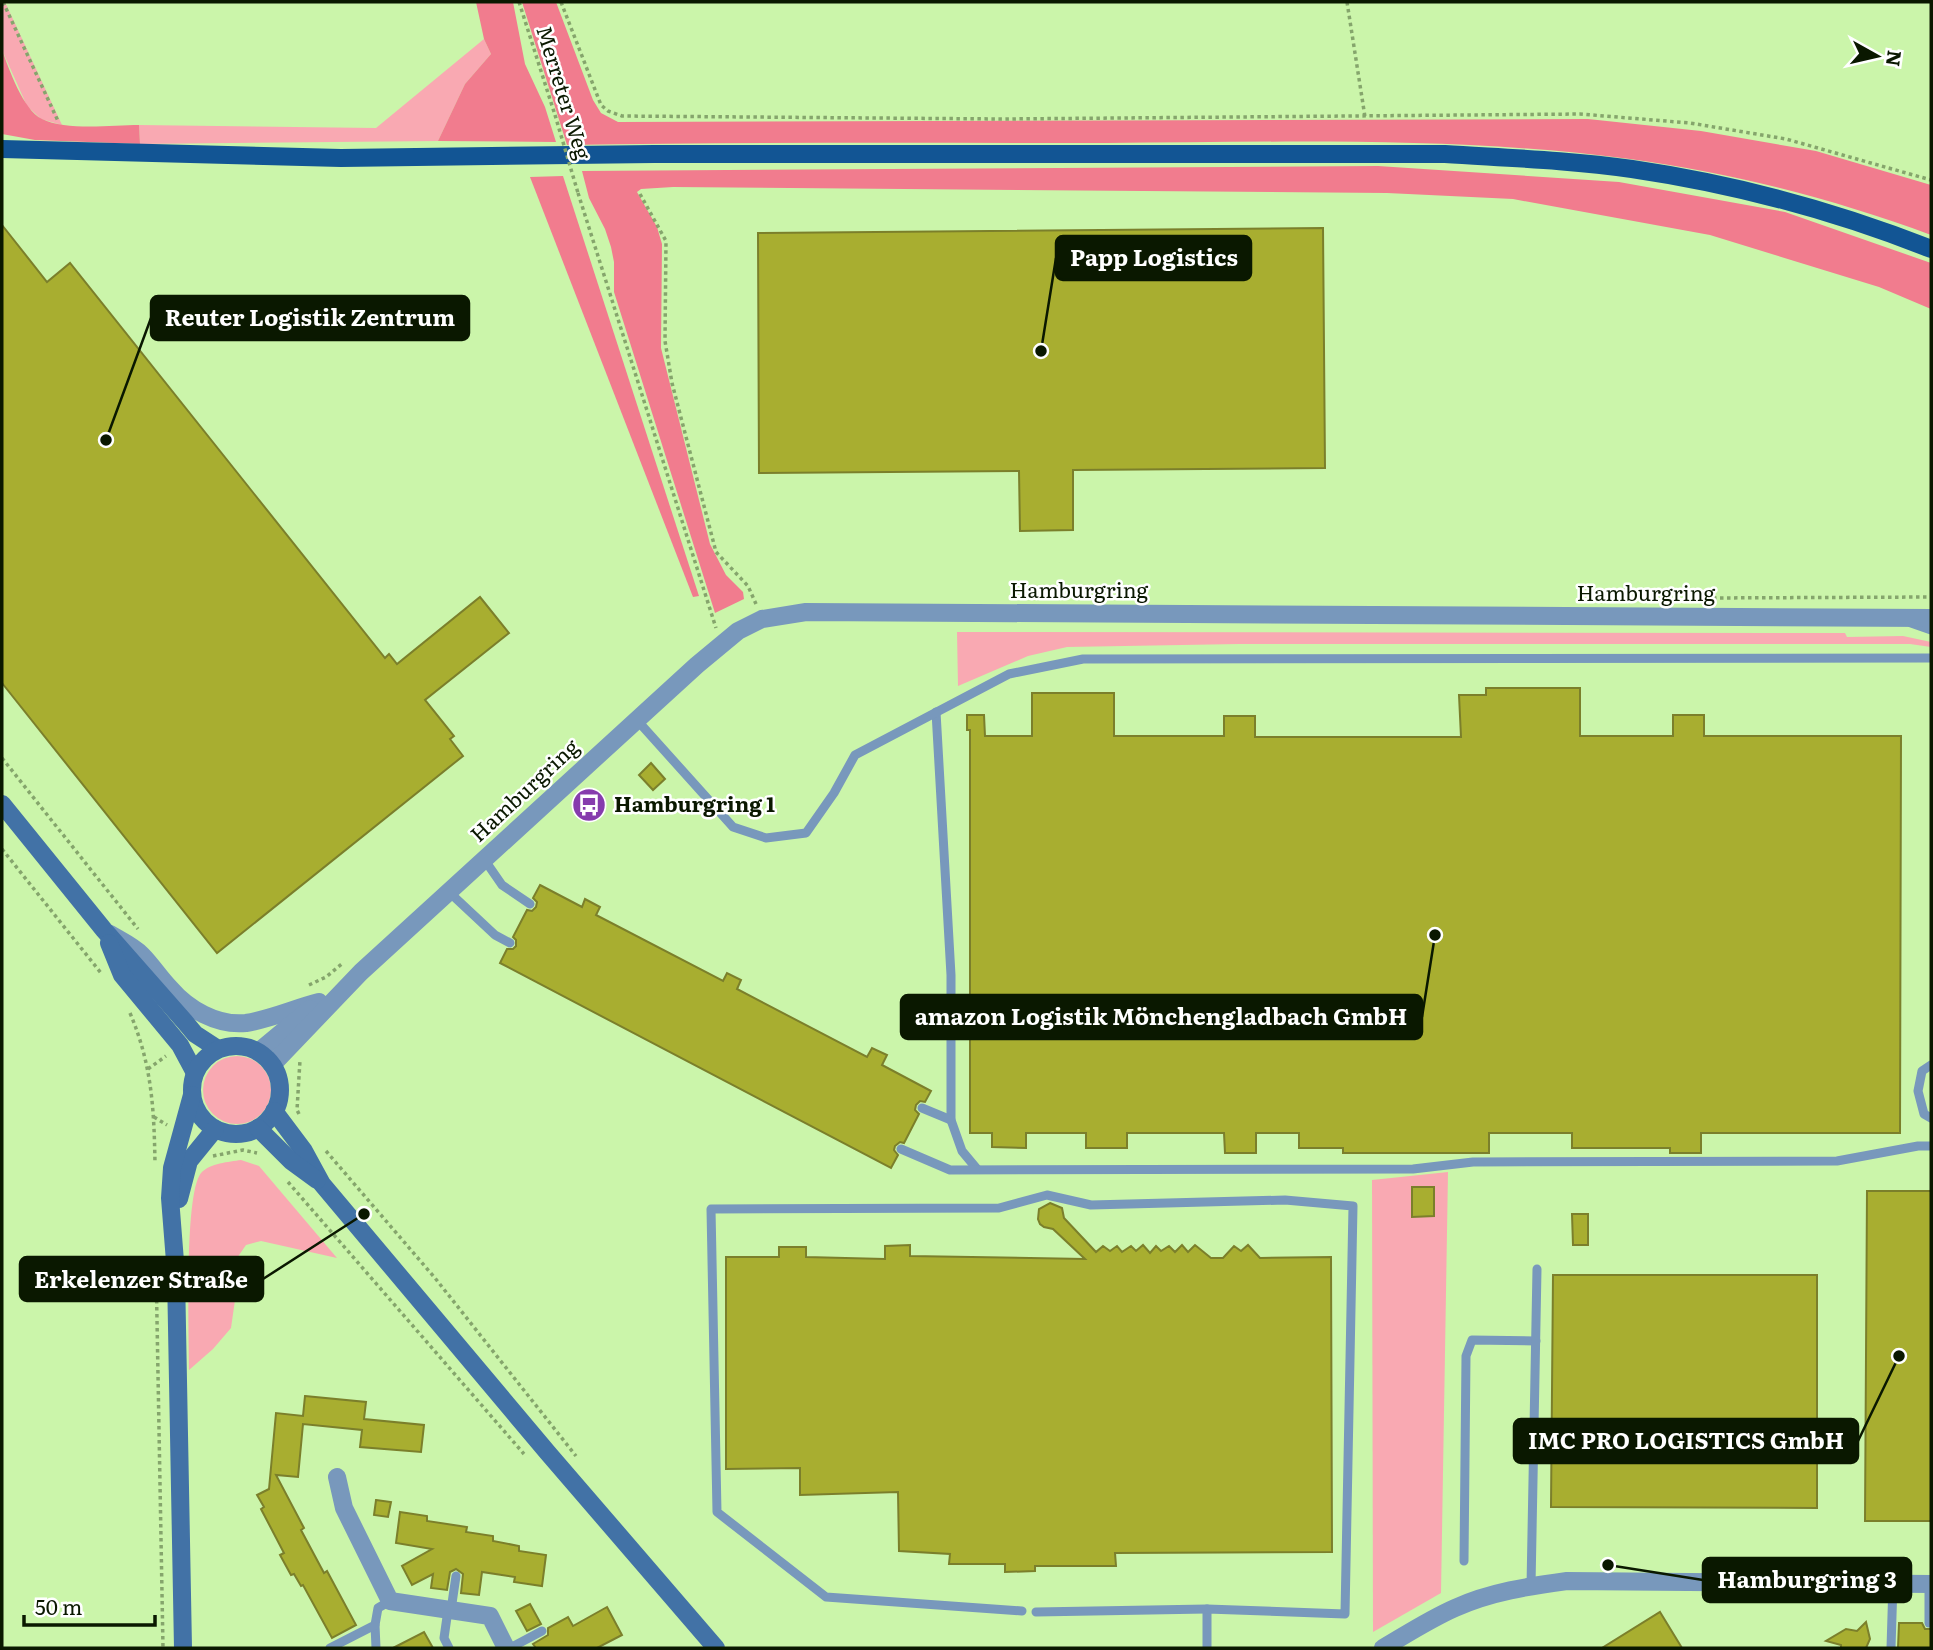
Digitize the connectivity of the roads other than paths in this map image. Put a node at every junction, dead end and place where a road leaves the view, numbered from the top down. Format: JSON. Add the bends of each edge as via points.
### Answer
{"nodes":[{"id":1,"x":2,"y":149,"type":"edge"},
{"id":2,"x":1931,"y":248,"type":"edge"},
{"id":3,"x":1896,"y":618,"type":"junction"},
{"id":4,"x":1931,"y":618,"type":"edge"},
{"id":5,"x":1931,"y":629,"type":"edge"},
{"id":6,"x":1931,"y":658,"type":"edge"},
{"id":7,"x":936,"y":712,"type":"junction"},
{"id":8,"x":636,"y":719,"type":"junction"},
{"id":9,"x":2,"y":804,"type":"edge"},
{"id":10,"x":484,"y":859,"type":"junction"},
{"id":11,"x":449,"y":892,"type":"junction"},
{"id":12,"x":530,"y":904,"type":"dead end"},
{"id":13,"x":104,"y":930,"type":"junction"},
{"id":14,"x":510,"y":943,"type":"dead end"},
{"id":15,"x":361,"y":972,"type":"junction"},
{"id":16,"x":319,"y":1002,"type":"junction"},
{"id":17,"x":218,"y":1049,"type":"junction"},
{"id":18,"x":258,"y":1052,"type":"junction"},
{"id":19,"x":272,"y":1065,"type":"junction"},
{"id":20,"x":1931,"y":1065,"type":"edge"},
{"id":21,"x":195,"y":1073,"type":"junction"},
{"id":22,"x":192,"y":1095,"type":"junction"},
{"id":23,"x":922,"y":1108,"type":"dead end"},
{"id":24,"x":274,"y":1111,"type":"junction"},
{"id":25,"x":1931,"y":1118,"type":"edge"},
{"id":26,"x":951,"y":1121,"type":"junction"},
{"id":27,"x":258,"y":1128,"type":"junction"},
{"id":28,"x":215,"y":1129,"type":"junction"},
{"id":29,"x":1931,"y":1146,"type":"edge"},
{"id":30,"x":901,"y":1149,"type":"dead end"},
{"id":31,"x":977,"y":1169,"type":"junction"},
{"id":32,"x":322,"y":1184,"type":"junction"},
{"id":33,"x":175,"y":1245,"type":"junction"},
{"id":34,"x":1537,"y":1269,"type":"dead end"},
{"id":35,"x":1536,"y":1340,"type":"junction"},
{"id":36,"x":337,"y":1478,"type":"dead end"},
{"id":37,"x":1464,"y":1561,"type":"dead end"},
{"id":38,"x":456,"y":1576,"type":"dead end"},
{"id":39,"x":1893,"y":1584,"type":"junction"},
{"id":40,"x":1930,"y":1584,"type":"edge"},
{"id":41,"x":1531,"y":1586,"type":"junction"},
{"id":42,"x":390,"y":1601,"type":"junction"},
{"id":43,"x":1208,"y":1609,"type":"junction"},
{"id":44,"x":450,"y":1610,"type":"junction"},
{"id":45,"x":1022,"y":1611,"type":"dead end"},
{"id":46,"x":1036,"y":1612,"type":"dead end"},
{"id":47,"x":1928,"y":1623,"type":"dead end"},
{"id":48,"x":375,"y":1625,"type":"junction"},
{"id":49,"x":542,"y":1631,"type":"dead end"},
{"id":50,"x":183,"y":1648,"type":"edge"},
{"id":51,"x":330,"y":1648,"type":"edge"},
{"id":52,"x":376,"y":1648,"type":"edge"},
{"id":53,"x":449,"y":1648,"type":"edge"},
{"id":54,"x":508,"y":1648,"type":"edge"},
{"id":55,"x":716,"y":1648,"type":"edge"},
{"id":56,"x":1207,"y":1648,"type":"edge"},
{"id":57,"x":1383,"y":1648,"type":"edge"},
{"id":58,"x":1891,"y":1648,"type":"edge"}],
"edges":[{"from":1,"to":2,"type":"main road","via":[[341,158],[1445,154],[1633,169],[1762,195],[1869,224]]},
{"from":3,"to":4,"type":"street","name":"Hamburgring"},
{"from":3,"to":5,"type":"lane"},
{"from":3,"to":8,"type":"street","name":"Hamburgring","via":[[806,612],[762,619],[738,631]]},
{"from":6,"to":7,"type":"lane","via":[[1083,659],[1009,674]]},
{"from":7,"to":8,"type":"lane","via":[[855,755],[806,833],[766,838],[733,827]]},
{"from":7,"to":26,"type":"lane","via":[[951,975]]},
{"from":8,"to":10,"type":"street","name":"Hamburgring"},
{"from":9,"to":13,"type":"main road"},
{"from":10,"to":11,"type":"street","name":"Hamburgring"},
{"from":10,"to":12,"type":"lane","via":[[502,886]]},
{"from":11,"to":14,"type":"lane"},
{"from":11,"to":15,"type":"street","name":"Hamburgring"},
{"from":13,"to":16,"type":"street","via":[[141,953],[189,1006],[226,1023],[245,1023]]},
{"from":13,"to":17,"type":"main road","via":[[195,1034]]},
{"from":13,"to":21,"type":"main road","via":[[122,975],[180,1045]]},
{"from":15,"to":16,"type":"street"},
{"from":15,"to":19,"type":"street"},
{"from":16,"to":18,"type":"street"},
{"from":17,"to":18,"type":"main road","via":[[245,1046]]},
{"from":17,"to":21,"type":"main road"},
{"from":18,"to":19,"type":"main road"},
{"from":19,"to":24,"type":"main road","via":[[280,1088]]},
{"from":20,"to":25,"type":"lane","via":[[1922,1071],[1918,1091],[1924,1114]]},
{"from":21,"to":22,"type":"main road"},
{"from":22,"to":28,"type":"main road","via":[[204,1121]]},
{"from":22,"to":33,"type":"main road","via":[[172,1168]]},
{"from":23,"to":26,"type":"lane"},
{"from":24,"to":27,"type":"main road"},
{"from":24,"to":32,"type":"main road"},
{"from":26,"to":31,"type":"lane","via":[[962,1151]]},
{"from":27,"to":28,"type":"main road","via":[[237,1133]]},
{"from":27,"to":32,"type":"main road"},
{"from":28,"to":33,"type":"main road","via":[[189,1161],[180,1190]]},
{"from":29,"to":31,"type":"lane","via":[[1837,1161]]},
{"from":30,"to":31,"type":"lane","via":[[950,1170]]},
{"from":32,"to":55,"type":"main road"},
{"from":33,"to":50,"type":"main road"},
{"from":34,"to":35,"type":"lane"},
{"from":35,"to":37,"type":"lane","via":[[1472,1340],[1469,1344]]},
{"from":35,"to":41,"type":"lane"},
{"from":36,"to":42,"type":"street","via":[[344,1508]]},
{"from":38,"to":44,"type":"lane"},
{"from":39,"to":40,"type":"street"},
{"from":39,"to":41,"type":"street","via":[[1606,1580]]},
{"from":39,"to":58,"type":"lane"},
{"from":40,"to":47,"type":"lane"},
{"from":41,"to":57,"type":"street","via":[[1457,1607]]},
{"from":42,"to":44,"type":"street"},
{"from":42,"to":48,"type":"lane","via":[[378,1608]]},
{"from":43,"to":45,"type":"lane","via":[[1345,1614],[1353,1206],[1285,1200],[1091,1205],[1047,1195],[999,1208],[711,1209],[717,1512],[826,1597]]},
{"from":43,"to":46,"type":"lane"},
{"from":43,"to":56,"type":"lane"},
{"from":44,"to":53,"type":"lane","via":[[444,1638]]},
{"from":44,"to":54,"type":"street","via":[[490,1616]]},
{"from":48,"to":51,"type":"lane"},
{"from":48,"to":52,"type":"lane"},
{"from":49,"to":54,"type":"lane"}]}
